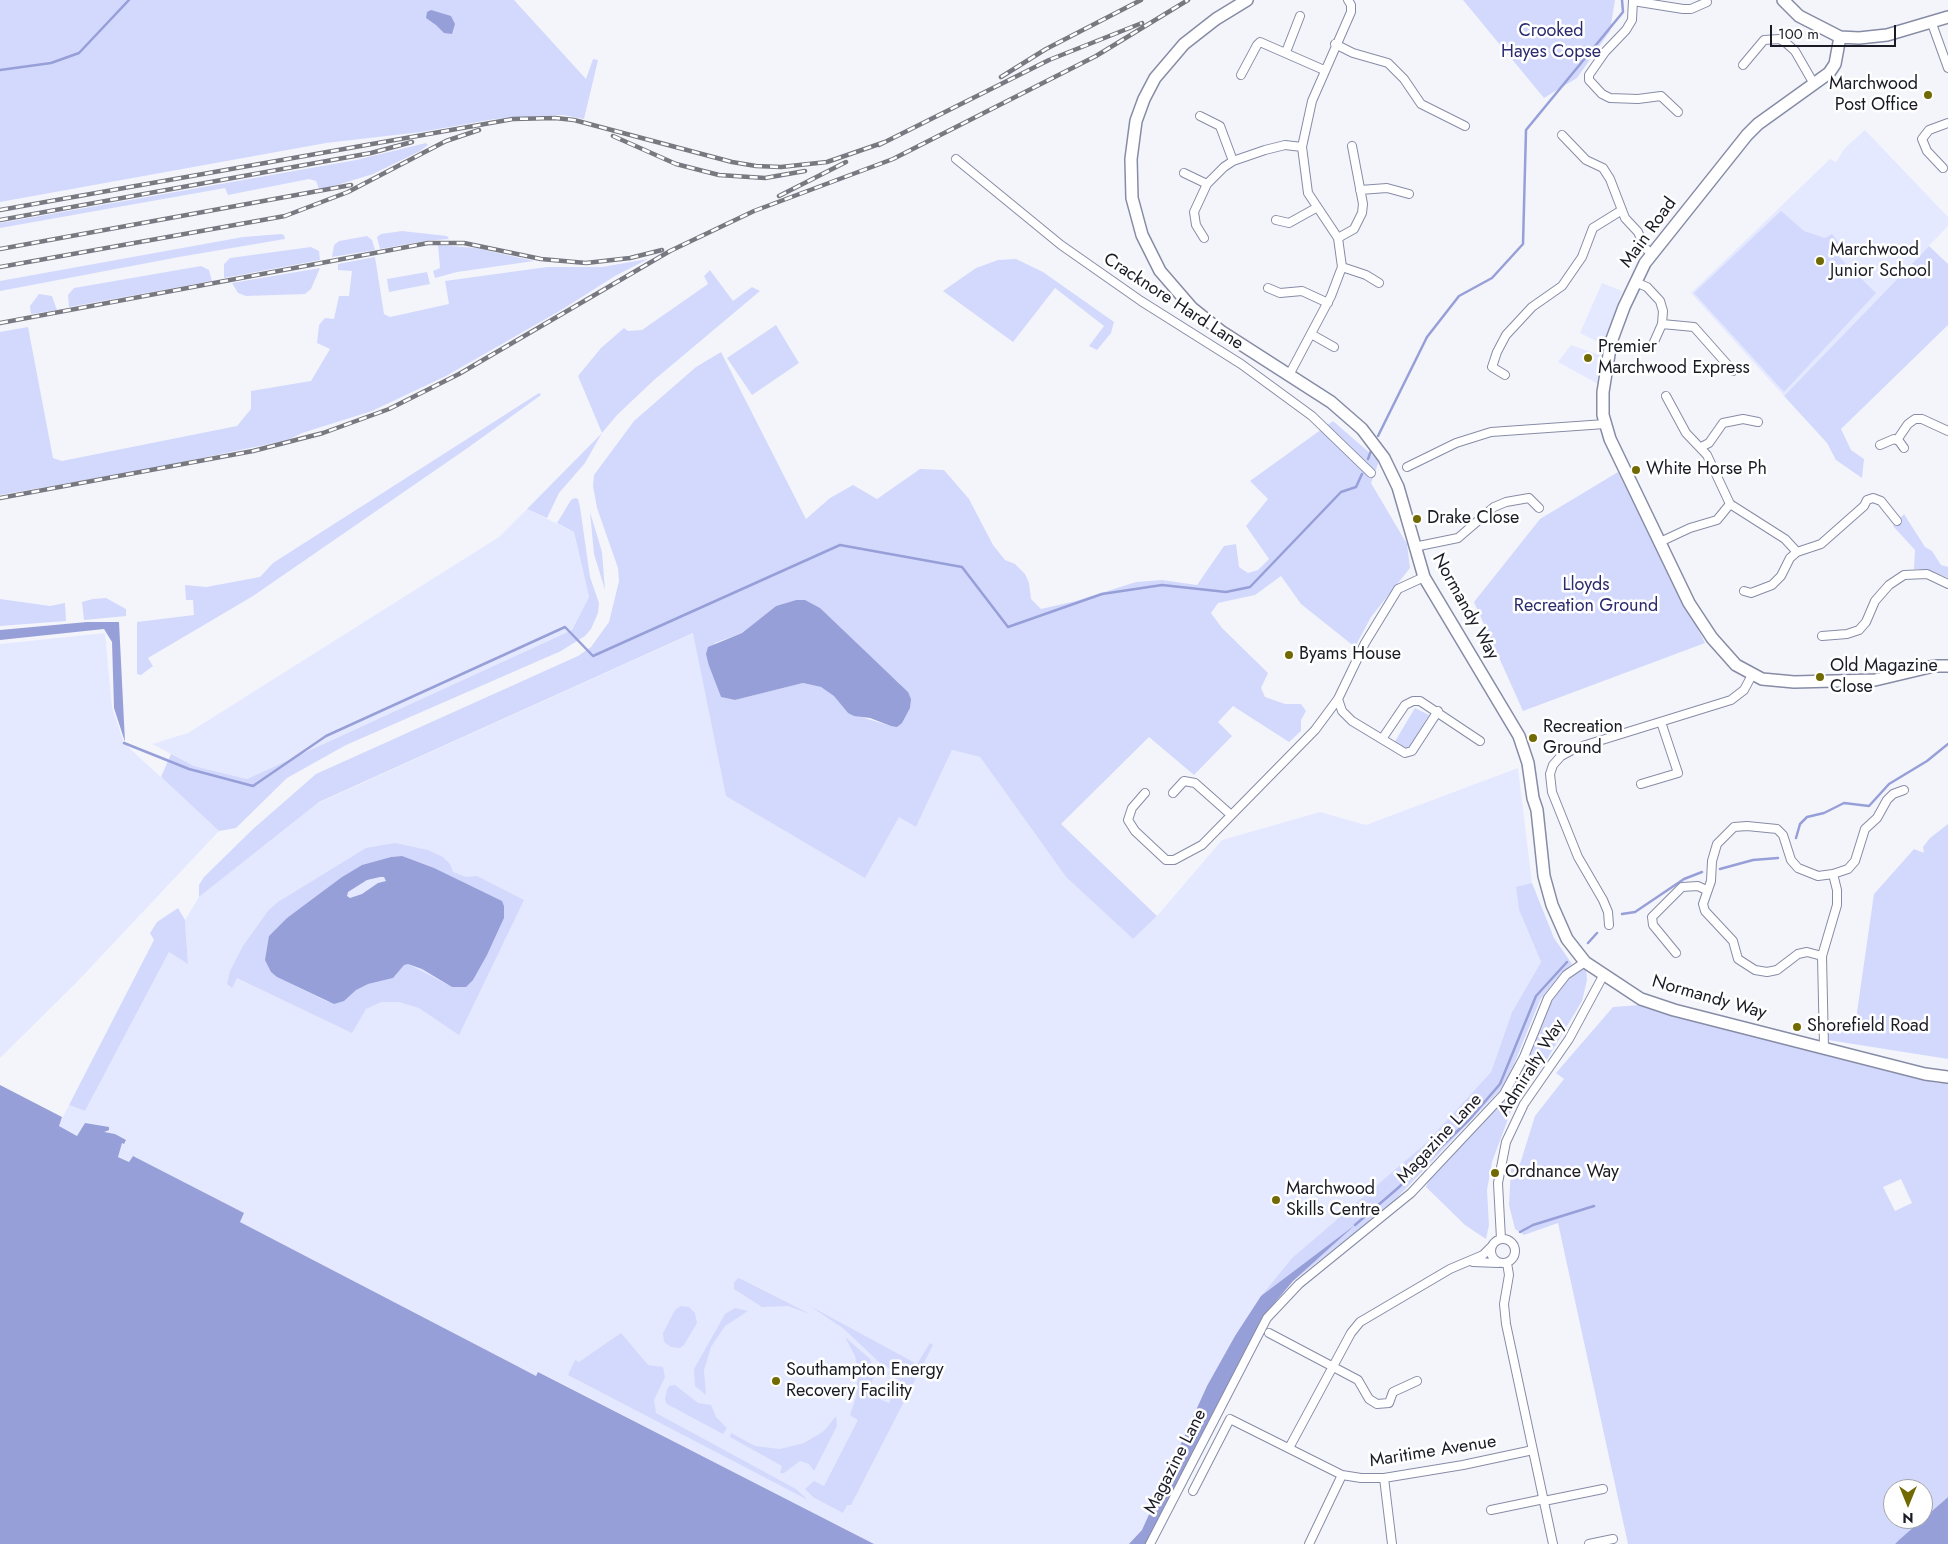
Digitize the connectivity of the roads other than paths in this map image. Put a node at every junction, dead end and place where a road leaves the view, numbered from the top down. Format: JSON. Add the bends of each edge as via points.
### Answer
{"nodes":[{"id":1,"x":1247,"y":0,"type":"edge"},
{"id":2,"x":1633,"y":0,"type":"edge"},
{"id":3,"x":1783,"y":0,"type":"edge"},
{"id":4,"x":1351,"y":1,"type":"edge"},
{"id":5,"x":1706,"y":2,"type":"dead end"},
{"id":6,"x":1300,"y":16,"type":"dead end"},
{"id":7,"x":1948,"y":17,"type":"edge"},
{"id":8,"x":1931,"y":21,"type":"junction"},
{"id":9,"x":1840,"y":37,"type":"junction"},
{"id":10,"x":1335,"y":44,"type":"junction"},
{"id":11,"x":1286,"y":52,"type":"junction"},
{"id":12,"x":1743,"y":65,"type":"dead end"},
{"id":13,"x":1948,"y":68,"type":"edge"},
{"id":14,"x":1324,"y":70,"type":"junction"},
{"id":15,"x":1241,"y":75,"type":"dead end"},
{"id":16,"x":1814,"y":84,"type":"junction"},
{"id":17,"x":1678,"y":112,"type":"dead end"},
{"id":18,"x":1200,"y":116,"type":"dead end"},
{"id":19,"x":1948,"y":124,"type":"edge"},
{"id":20,"x":1465,"y":126,"type":"dead end"},
{"id":21,"x":1562,"y":136,"type":"dead end"},
{"id":22,"x":1352,"y":146,"type":"dead end"},
{"id":23,"x":1302,"y":147,"type":"junction"},
{"id":24,"x":956,"y":159,"type":"dead end"},
{"id":25,"x":1233,"y":161,"type":"junction"},
{"id":26,"x":1943,"y":168,"type":"dead end"},
{"id":27,"x":1184,"y":173,"type":"dead end"},
{"id":28,"x":1207,"y":184,"type":"junction"},
{"id":29,"x":1360,"y":190,"type":"junction"},
{"id":30,"x":1409,"y":194,"type":"dead end"},
{"id":31,"x":1316,"y":208,"type":"junction"},
{"id":32,"x":1622,"y":210,"type":"junction"},
{"id":33,"x":1276,"y":220,"type":"dead end"},
{"id":34,"x":1204,"y":238,"type":"dead end"},
{"id":35,"x":1338,"y":238,"type":"junction"},
{"id":36,"x":1652,"y":254,"type":"junction"},
{"id":37,"x":1342,"y":267,"type":"junction"},
{"id":38,"x":1635,"y":282,"type":"junction"},
{"id":39,"x":1379,"y":283,"type":"dead end"},
{"id":40,"x":1268,"y":288,"type":"dead end"},
{"id":41,"x":1328,"y":303,"type":"junction"},
{"id":42,"x":1662,"y":324,"type":"junction"},
{"id":43,"x":1311,"y":334,"type":"junction"},
{"id":44,"x":1654,"y":342,"type":"dead end"},
{"id":45,"x":1334,"y":347,"type":"dead end"},
{"id":46,"x":1733,"y":371,"type":"dead end"},
{"id":47,"x":1289,"y":374,"type":"junction"},
{"id":48,"x":1505,"y":375,"type":"dead end"},
{"id":49,"x":1666,"y":396,"type":"dead end"},
{"id":50,"x":1758,"y":422,"type":"dead end"},
{"id":51,"x":1605,"y":424,"type":"junction"},
{"id":52,"x":1948,"y":431,"type":"edge"},
{"id":53,"x":1897,"y":440,"type":"junction"},
{"id":54,"x":1880,"y":445,"type":"dead end"},
{"id":55,"x":1701,"y":447,"type":"junction"},
{"id":56,"x":1904,"y":448,"type":"dead end"},
{"id":57,"x":1407,"y":467,"type":"dead end"},
{"id":58,"x":1371,"y":473,"type":"dead end"},
{"id":59,"x":1730,"y":504,"type":"junction"},
{"id":60,"x":1539,"y":508,"type":"dead end"},
{"id":61,"x":1897,"y":521,"type":"dead end"},
{"id":62,"x":1660,"y":542,"type":"junction"},
{"id":63,"x":1414,"y":547,"type":"junction"},
{"id":64,"x":1797,"y":552,"type":"junction"},
{"id":65,"x":1424,"y":577,"type":"junction"},
{"id":66,"x":1948,"y":584,"type":"edge"},
{"id":67,"x":1744,"y":591,"type":"dead end"},
{"id":68,"x":1822,"y":636,"type":"dead end"},
{"id":69,"x":1948,"y":666,"type":"edge"},
{"id":70,"x":1752,"y":675,"type":"junction"},
{"id":71,"x":1338,"y":698,"type":"junction"},
{"id":72,"x":1438,"y":711,"type":"junction"},
{"id":73,"x":1662,"y":722,"type":"junction"},
{"id":74,"x":1382,"y":739,"type":"junction"},
{"id":75,"x":1480,"y":741,"type":"dead end"},
{"id":76,"x":1641,"y":784,"type":"dead end"},
{"id":77,"x":1904,"y":790,"type":"dead end"},
{"id":78,"x":1145,"y":793,"type":"dead end"},
{"id":79,"x":1173,"y":793,"type":"dead end"},
{"id":80,"x":1230,"y":814,"type":"junction"},
{"id":81,"x":1834,"y":874,"type":"junction"},
{"id":82,"x":1706,"y":890,"type":"junction"},
{"id":83,"x":1609,"y":925,"type":"dead end"},
{"id":84,"x":1676,"y":953,"type":"dead end"},
{"id":85,"x":1822,"y":956,"type":"junction"},
{"id":86,"x":1585,"y":962,"type":"junction"},
{"id":87,"x":1604,"y":976,"type":"junction"},
{"id":88,"x":1824,"y":1047,"type":"junction"},
{"id":89,"x":1948,"y":1077,"type":"edge"},
{"id":90,"x":1501,"y":1239,"type":"junction"},
{"id":91,"x":1492,"y":1246,"type":"junction"},
{"id":92,"x":1498,"y":1263,"type":"junction"},
{"id":93,"x":1507,"y":1263,"type":"junction"},
{"id":94,"x":1463,"y":1264,"type":"junction"},
{"id":95,"x":1269,"y":1332,"type":"dead end"},
{"id":96,"x":1332,"y":1365,"type":"junction"},
{"id":97,"x":1417,"y":1381,"type":"dead end"},
{"id":98,"x":1289,"y":1448,"type":"junction"},
{"id":99,"x":1533,"y":1450,"type":"junction"},
{"id":100,"x":1342,"y":1475,"type":"junction"},
{"id":101,"x":1384,"y":1478,"type":"junction"},
{"id":102,"x":1603,"y":1489,"type":"dead end"},
{"id":103,"x":1193,"y":1491,"type":"dead end"},
{"id":104,"x":1544,"y":1500,"type":"junction"},
{"id":105,"x":1490,"y":1510,"type":"dead end"},
{"id":106,"x":1613,"y":1539,"type":"dead end"},
{"id":107,"x":1150,"y":1544,"type":"edge"},
{"id":108,"x":1309,"y":1544,"type":"edge"},
{"id":109,"x":1392,"y":1544,"type":"edge"},
{"id":110,"x":1553,"y":1544,"type":"edge"},
{"id":111,"x":1589,"y":1544,"type":"edge"}],
"edges":[{"from":1,"to":47,"type":"street","name":"Normandy Way","via":[[1194,35],[1172,56],[1150,86],[1139,110],[1132,140],[1132,198],[1148,250],[1175,291],[1222,332]]},
{"from":2,"to":5,"type":"street","via":[[1683,9]]},
{"from":2,"to":17,"type":"street","via":[[1632,20],[1605,52],[1589,80],[1610,98],[1661,96]]},
{"from":3,"to":9,"type":"street","via":[[1799,16]]},
{"from":4,"to":10,"type":"street","via":[[1351,12]]},
{"from":6,"to":11,"type":"street"},
{"from":7,"to":8,"type":"street"},
{"from":8,"to":9,"type":"street","via":[[1887,35]]},
{"from":8,"to":13,"type":"street"},
{"from":9,"to":16,"type":"street","name":"Main Road","via":[[1832,69]]},
{"from":10,"to":14,"type":"street"},
{"from":10,"to":20,"type":"street","via":[[1388,63],[1404,78],[1421,104]]},
{"from":11,"to":14,"type":"street"},
{"from":11,"to":15,"type":"street","via":[[1260,42]]},
{"from":12,"to":16,"type":"street","via":[[1764,40],[1779,40],[1795,51]]},
{"from":14,"to":23,"type":"street","via":[[1312,101]]},
{"from":16,"to":36,"type":"street","name":"Main Road","via":[[1747,134]]},
{"from":18,"to":25,"type":"street","via":[[1220,126]]},
{"from":19,"to":26,"type":"street","via":[[1929,130],[1922,139],[1927,151]]},
{"from":21,"to":32,"type":"street","via":[[1586,160],[1604,168]]},
{"from":22,"to":29,"type":"street"},
{"from":23,"to":25,"type":"street","via":[[1285,145]]},
{"from":23,"to":31,"type":"street","via":[[1308,193]]},
{"from":24,"to":58,"type":"street","name":"Cracknore Hard Lane","via":[[1061,246],[1240,364],[1312,416]]},
{"from":25,"to":28,"type":"street"},
{"from":27,"to":28,"type":"street"},
{"from":28,"to":34,"type":"street","via":[[1194,212],[1196,225]]},
{"from":29,"to":30,"type":"street","via":[[1387,188]]},
{"from":29,"to":35,"type":"street","via":[[1362,213],[1359,222],[1354,229]]},
{"from":31,"to":33,"type":"street","via":[[1289,223]]},
{"from":31,"to":35,"type":"street"},
{"from":32,"to":36,"type":"street"},
{"from":32,"to":48,"type":"street","via":[[1593,228],[1582,257],[1562,286],[1532,307],[1506,335],[1492,367]]},
{"from":35,"to":37,"type":"street"},
{"from":36,"to":38,"type":"street","name":"Main Road"},
{"from":37,"to":39,"type":"street"},
{"from":37,"to":41,"type":"street"},
{"from":38,"to":42,"type":"street","via":[[1647,287],[1660,301]]},
{"from":38,"to":51,"type":"street","name":"Main Road","via":[[1609,353],[1602,400]]},
{"from":40,"to":41,"type":"street","via":[[1280,293],[1302,291]]},
{"from":41,"to":43,"type":"street"},
{"from":42,"to":44,"type":"street"},
{"from":42,"to":46,"type":"street","via":[[1694,327]]},
{"from":43,"to":45,"type":"street"},
{"from":43,"to":47,"type":"street"},
{"from":47,"to":63,"type":"street","name":"Normandy Way","via":[[1348,416],[1378,448],[1398,488]]},
{"from":49,"to":55,"type":"street","via":[[1686,433]]},
{"from":50,"to":55,"type":"street","via":[[1743,419],[1723,424],[1709,443]]},
{"from":51,"to":57,"type":"street","via":[[1491,432],[1456,443]]},
{"from":51,"to":62,"type":"street","name":"Main Road"},
{"from":52,"to":53,"type":"street","via":[[1915,419]]},
{"from":53,"to":54,"type":"street","via":[[1891,439]]},
{"from":53,"to":56,"type":"street"},
{"from":55,"to":59,"type":"street"},
{"from":59,"to":62,"type":"street","via":[[1717,520]]},
{"from":59,"to":64,"type":"street","via":[[1785,539]]},
{"from":60,"to":63,"type":"street","via":[[1529,498],[1506,502],[1494,507],[1458,538]]},
{"from":61,"to":64,"type":"street","via":[[1881,501],[1873,498],[1821,544]]},
{"from":62,"to":70,"type":"street","name":"Main Road","via":[[1683,593],[1703,626],[1736,665]]},
{"from":63,"to":65,"type":"street","name":"Normandy Way"},
{"from":64,"to":67,"type":"street","via":[[1772,585],[1751,593]]},
{"from":65,"to":71,"type":"street","via":[[1398,589]]},
{"from":65,"to":86,"type":"street","name":"Normandy Way","via":[[1519,736],[1528,763],[1544,876],[1552,905],[1567,939]]},
{"from":66,"to":68,"type":"street","via":[[1927,574],[1904,575],[1889,585],[1875,601],[1859,630]]},
{"from":69,"to":70,"type":"street","name":"Main Road","via":[[1862,681],[1783,682]]},
{"from":70,"to":73,"type":"street","via":[[1744,690],[1731,700]]},
{"from":71,"to":74,"type":"street","via":[[1342,711],[1352,721]]},
{"from":71,"to":80,"type":"street","via":[[1315,730]]},
{"from":72,"to":74,"type":"street","via":[[1420,701],[1412,701]]},
{"from":72,"to":74,"type":"street","via":[[1412,751],[1405,753]]},
{"from":72,"to":75,"type":"street"},
{"from":73,"to":76,"type":"street","via":[[1678,772]]},
{"from":73,"to":83,"type":"street","via":[[1576,748],[1561,756],[1551,769],[1552,792],[1578,857],[1604,900]]},
{"from":77,"to":81,"type":"street","via":[[1887,800],[1877,818],[1865,830],[1855,861],[1848,869]]},
{"from":78,"to":80,"type":"street","via":[[1132,808],[1128,820],[1135,831],[1166,860],[1174,860],[1202,845]]},
{"from":79,"to":80,"type":"street","via":[[1184,781],[1195,782]]},
{"from":81,"to":82,"type":"street","via":[[1818,876],[1798,868],[1777,829],[1734,827],[1717,844],[1711,881]]},
{"from":81,"to":85,"type":"street","via":[[1837,905]]},
{"from":82,"to":84,"type":"street","via":[[1698,886],[1682,887],[1652,917],[1653,925]]},
{"from":82,"to":85,"type":"street","via":[[1704,911],[1733,941],[1738,959],[1746,965],[1767,972],[1777,970],[1798,954],[1807,952]]},
{"from":85,"to":88,"type":"street"},
{"from":86,"to":87,"type":"street","name":"Normandy Way"},
{"from":86,"to":107,"type":"street","name":"Magazine Lane","via":[[1566,975],[1548,998],[1524,1057],[1504,1094],[1411,1193],[1299,1284],[1267,1318]]},
{"from":87,"to":88,"type":"street","name":"Normandy Way","via":[[1641,999],[1674,1010]]},
{"from":87,"to":90,"type":"street","name":"Admiralty Way","via":[[1569,1039],[1524,1104],[1506,1142],[1498,1183]]},
{"from":88,"to":89,"type":"street","name":"Normandy Way"},
{"from":90,"to":91,"type":"street"},
{"from":90,"to":93,"type":"street","via":[[1509,1240],[1515,1247],[1515,1256]]},
{"from":91,"to":92,"type":"street","via":[[1493,1258]]},
{"from":91,"to":94,"type":"street"},
{"from":92,"to":93,"type":"street"},
{"from":92,"to":94,"type":"street"},
{"from":93,"to":99,"type":"street","via":[[1506,1324]]},
{"from":94,"to":96,"type":"street","via":[[1360,1322]]},
{"from":95,"to":96,"type":"street"},
{"from":96,"to":97,"type":"street","via":[[1358,1380],[1369,1399],[1377,1404],[1389,1403],[1394,1392]]},
{"from":96,"to":98,"type":"street"},
{"from":98,"to":100,"type":"street","name":"Maritime Avenue"},
{"from":98,"to":103,"type":"street","name":"Maritime Avenue","via":[[1230,1419]]},
{"from":99,"to":101,"type":"street","name":"Maritime Avenue"},
{"from":99,"to":104,"type":"street"},
{"from":100,"to":101,"type":"street","name":"Maritime Avenue"},
{"from":100,"to":108,"type":"street"},
{"from":101,"to":109,"type":"street"},
{"from":102,"to":104,"type":"street"},
{"from":104,"to":105,"type":"street"},
{"from":104,"to":110,"type":"street"},
{"from":106,"to":111,"type":"street"}]}
